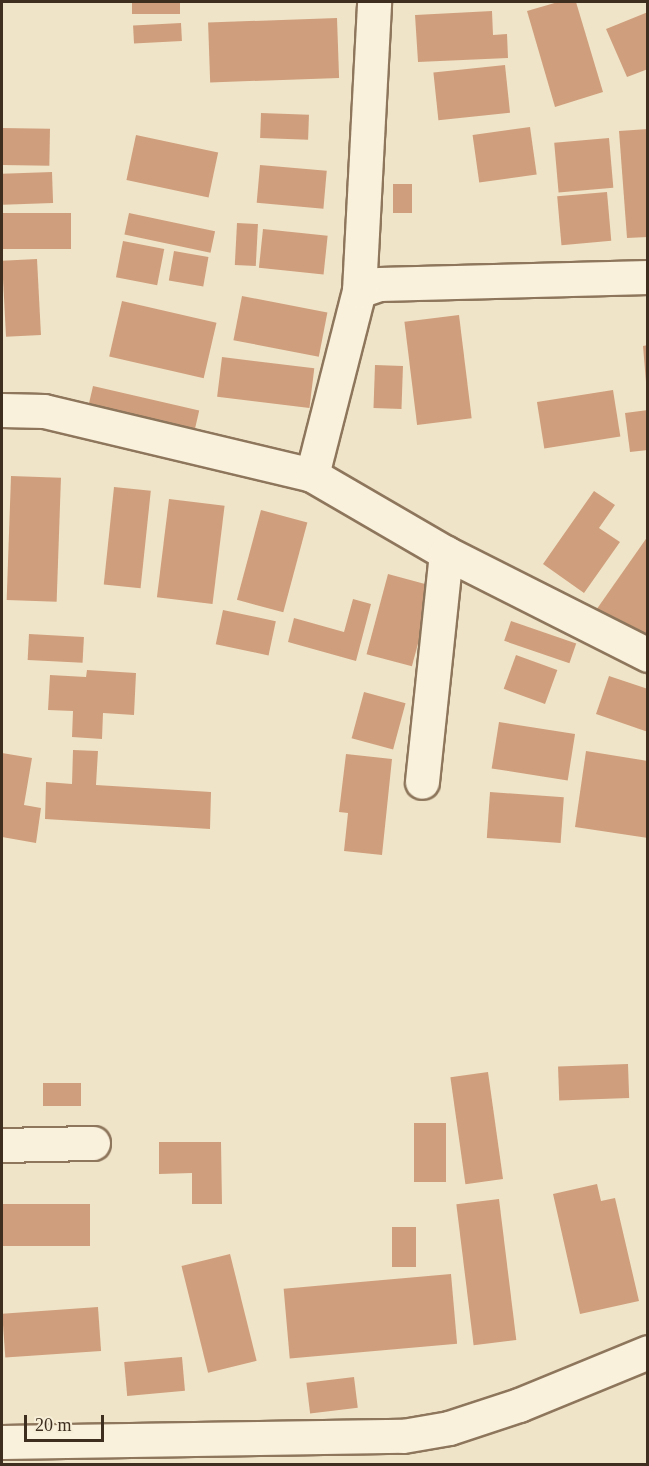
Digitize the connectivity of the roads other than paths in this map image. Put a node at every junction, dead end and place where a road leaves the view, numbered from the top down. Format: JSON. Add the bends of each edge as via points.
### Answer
{"nodes":[{"id":1,"x":374,"y":2,"type":"edge"},
{"id":2,"x":648,"y":277,"type":"edge"},
{"id":3,"x":359,"y":291,"type":"junction"},
{"id":4,"x":2,"y":410,"type":"edge"},
{"id":5,"x":312,"y":475,"type":"junction"},
{"id":6,"x":446,"y":554,"type":"junction"},
{"id":7,"x":648,"y":655,"type":"edge"},
{"id":8,"x":422,"y":782,"type":"dead end"},
{"id":9,"x":93,"y":1143,"type":"dead end"},
{"id":10,"x":2,"y":1145,"type":"edge"},
{"id":11,"x":648,"y":1352,"type":"edge"},
{"id":12,"x":2,"y":1442,"type":"edge"},
{"id":13,"x":341,"y":1450,"type":"edge"}],
"edges":[{"from":1,"to":3,"type":"street"},
{"from":2,"to":3,"type":"street","via":[[379,284]]},
{"from":3,"to":5,"type":"street"},
{"from":4,"to":5,"type":"street","via":[[44,411]]},
{"from":5,"to":6,"type":"street"},
{"from":6,"to":7,"type":"street"},
{"from":6,"to":8,"type":"street"},
{"from":9,"to":10,"type":"street"},
{"from":11,"to":13,"type":"street","via":[[449,1428]]},
{"from":12,"to":13,"type":"street"}]}
